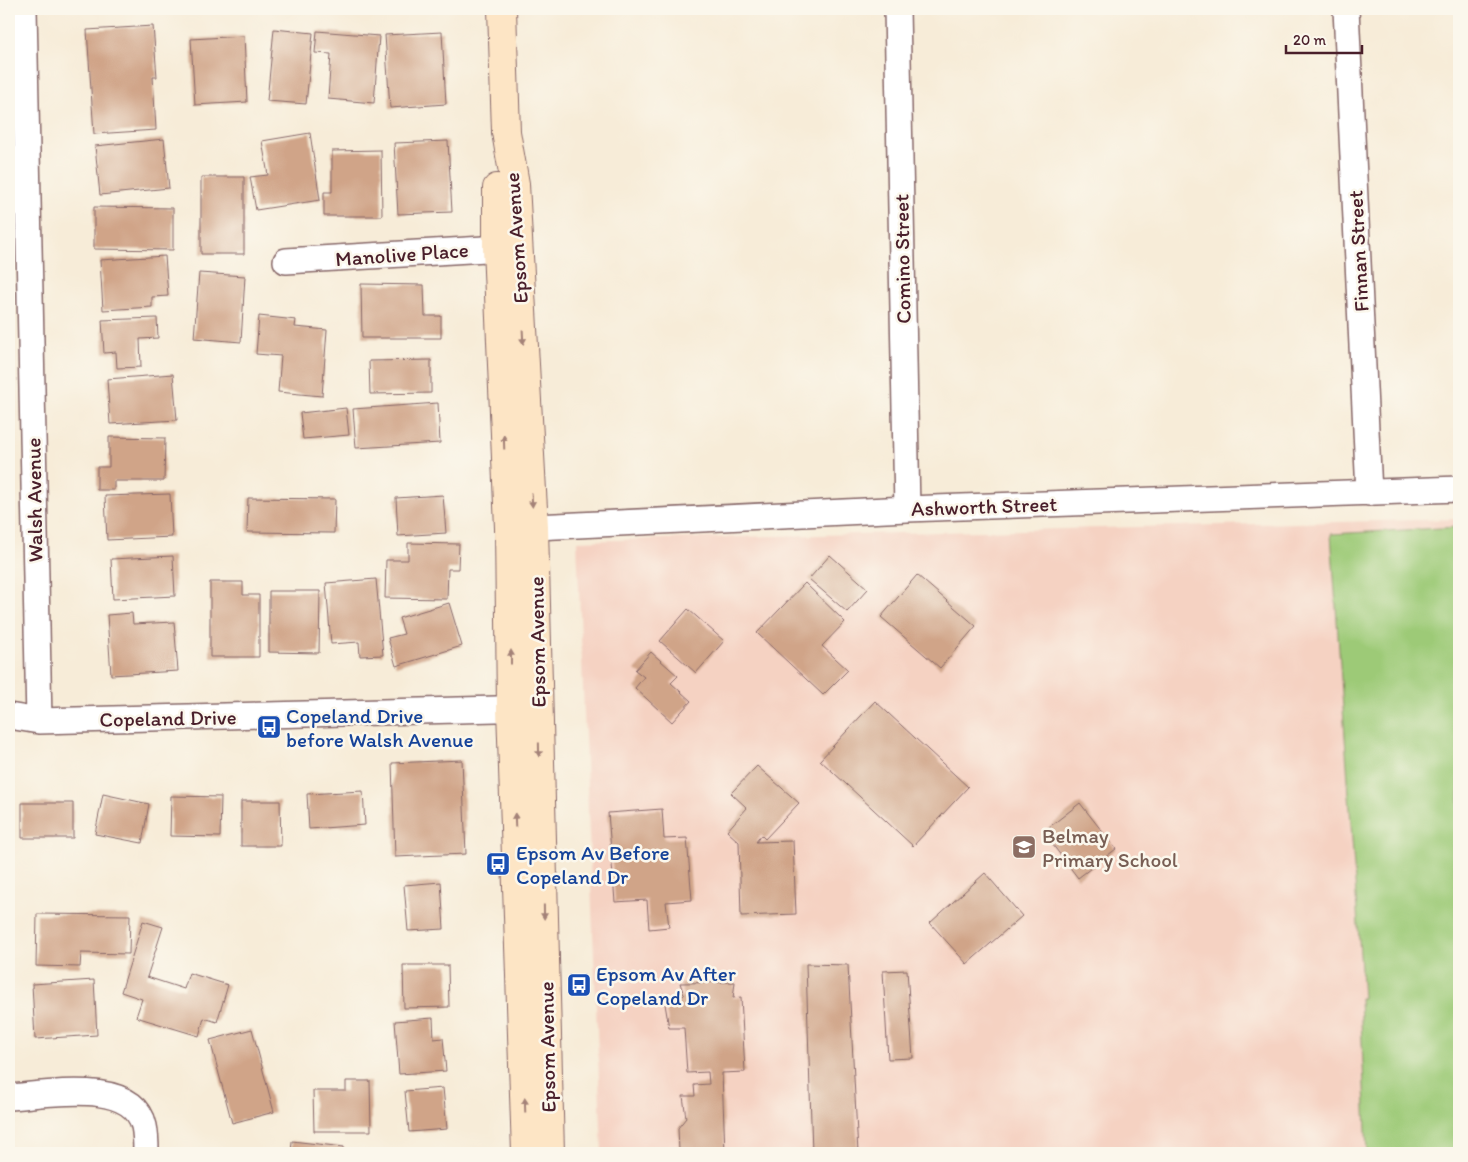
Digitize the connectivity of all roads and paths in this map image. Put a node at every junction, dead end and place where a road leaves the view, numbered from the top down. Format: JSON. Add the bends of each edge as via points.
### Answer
{"nodes":[{"id":1,"x":24,"y":9,"type":"edge"},
{"id":2,"x":502,"y":9,"type":"edge"},
{"id":3,"x":897,"y":9,"type":"edge"},
{"id":4,"x":1346,"y":9,"type":"edge"},
{"id":5,"x":507,"y":247,"type":"junction"},
{"id":6,"x":286,"y":261,"type":"dead end"},
{"id":7,"x":1459,"y":489,"type":"edge"},
{"id":8,"x":1369,"y":492,"type":"junction"},
{"id":9,"x":907,"y":509,"type":"junction"},
{"id":10,"x":521,"y":527,"type":"junction"},
{"id":11,"x":538,"y":707,"type":"junction"},
{"id":12,"x":511,"y":709,"type":"junction"},
{"id":13,"x":9,"y":716,"type":"edge"},
{"id":14,"x":39,"y":721,"type":"junction"},
{"id":15,"x":9,"y":1097,"type":"edge"},
{"id":16,"x":146,"y":1153,"type":"edge"},
{"id":17,"x":526,"y":1153,"type":"edge"},
{"id":18,"x":550,"y":1153,"type":"edge"}],
"edges":[{"from":1,"to":14,"type":"street","name":"Walsh Avenue"},
{"from":2,"to":5,"type":"street","name":"Epsom Avenue","via":[[506,132],[497,174]]},
{"from":3,"to":9,"type":"street","name":"Comino Street"},
{"from":4,"to":8,"type":"street","name":"Finnan Street"},
{"from":5,"to":6,"type":"street","name":"Manolive Place"},
{"from":5,"to":10,"type":"street","name":"Epsom Avenue"},
{"from":7,"to":8,"type":"street","name":"Ashworth Street"},
{"from":8,"to":9,"type":"street","name":"Ashworth Street"},
{"from":9,"to":10,"type":"street","name":"Ashworth Street"},
{"from":10,"to":11,"type":"street","name":"Epsom Avenue"},
{"from":12,"to":10,"type":"street","name":"Epsom Avenue","one_way":true},
{"from":11,"to":12,"type":"street","name":"Copeland Drive"},
{"from":11,"to":18,"type":"street","name":"Epsom Avenue","one_way":true},
{"from":12,"to":14,"type":"street","name":"Copeland Drive"},
{"from":17,"to":12,"type":"street","name":"Epsom Avenue","one_way":true},
{"from":13,"to":14,"type":"street","name":"Copeland Drive"},
{"from":15,"to":16,"type":"street","via":[[92,1093],[117,1096],[134,1108],[144,1125]]}]}
